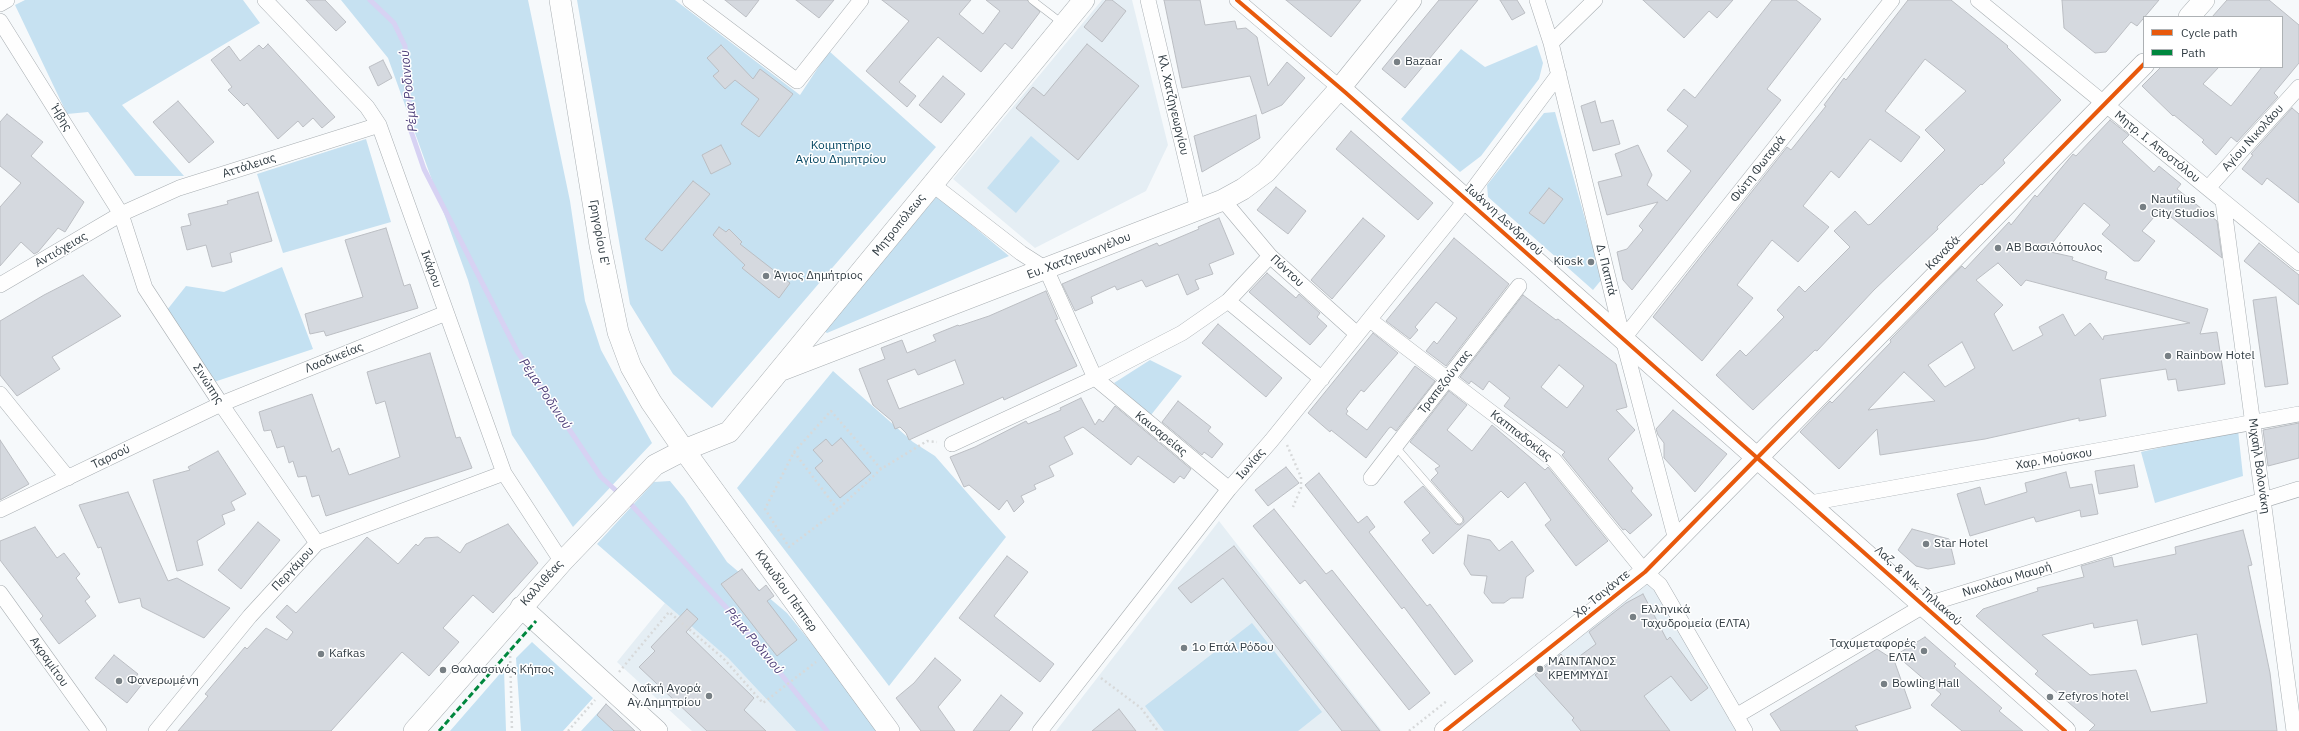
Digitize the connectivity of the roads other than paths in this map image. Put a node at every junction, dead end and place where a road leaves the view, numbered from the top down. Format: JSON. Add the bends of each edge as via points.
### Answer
{"nodes":[{"id":1,"x":7,"y":0,"type":"edge"},
{"id":2,"x":265,"y":0,"type":"edge"},
{"id":3,"x":560,"y":0,"type":"edge"},
{"id":4,"x":690,"y":0,"type":"edge"},
{"id":5,"x":861,"y":0,"type":"edge"},
{"id":6,"x":1032,"y":0,"type":"edge"},
{"id":7,"x":1084,"y":0,"type":"edge"},
{"id":8,"x":1148,"y":0,"type":"edge"},
{"id":9,"x":1238,"y":0,"type":"edge"},
{"id":10,"x":1411,"y":0,"type":"edge"},
{"id":11,"x":1537,"y":0,"type":"edge"},
{"id":12,"x":1595,"y":0,"type":"edge"},
{"id":13,"x":1892,"y":0,"type":"edge"},
{"id":14,"x":1978,"y":0,"type":"edge"},
{"id":15,"x":2204,"y":0,"type":"edge"},
{"id":16,"x":0,"y":4,"type":"edge"},
{"id":17,"x":2190,"y":16,"type":"edge"},
{"id":18,"x":0,"y":21,"type":"edge"},
{"id":19,"x":1064,"y":25,"type":"junction"},
{"id":20,"x":1551,"y":43,"type":"junction"},
{"id":21,"x":2143,"y":65,"type":"edge"},
{"id":22,"x":1559,"y":74,"type":"junction"},
{"id":23,"x":2299,"y":87,"type":"edge"},
{"id":24,"x":1340,"y":88,"type":"junction"},
{"id":25,"x":2105,"y":104,"type":"junction"},
{"id":26,"x":379,"y":125,"type":"junction"},
{"id":27,"x":932,"y":184,"type":"junction"},
{"id":28,"x":2208,"y":188,"type":"junction"},
{"id":29,"x":1464,"y":198,"type":"junction"},
{"id":30,"x":1223,"y":200,"type":"junction"},
{"id":31,"x":2223,"y":201,"type":"junction"},
{"id":32,"x":1198,"y":210,"type":"junction"},
{"id":33,"x":121,"y":214,"type":"junction"},
{"id":34,"x":1270,"y":256,"type":"junction"},
{"id":35,"x":2299,"y":263,"type":"edge"},
{"id":36,"x":1046,"y":268,"type":"junction"},
{"id":37,"x":0,"y":286,"type":"edge"},
{"id":38,"x":1519,"y":286,"type":"dead end"},
{"id":39,"x":1228,"y":301,"type":"junction"},
{"id":40,"x":446,"y":313,"type":"junction"},
{"id":41,"x":1374,"y":323,"type":"dead end"},
{"id":42,"x":1357,"y":334,"type":"junction"},
{"id":43,"x":1623,"y":339,"type":"junction"},
{"id":44,"x":782,"y":370,"type":"junction"},
{"id":45,"x":1094,"y":378,"type":"junction"},
{"id":46,"x":1322,"y":379,"type":"junction"},
{"id":47,"x":1447,"y":379,"type":"junction"},
{"id":48,"x":0,"y":394,"type":"edge"},
{"id":49,"x":221,"y":404,"type":"junction"},
{"id":50,"x":2299,"y":414,"type":"edge"},
{"id":51,"x":2253,"y":422,"type":"junction"},
{"id":52,"x":952,"y":444,"type":"road end"},
{"id":53,"x":1395,"y":446,"type":"junction"},
{"id":54,"x":684,"y":450,"type":"junction"},
{"id":55,"x":1756,"y":457,"type":"junction"},
{"id":56,"x":504,"y":472,"type":"junction"},
{"id":57,"x":68,"y":478,"type":"junction"},
{"id":58,"x":1370,"y":478,"type":"dead end"},
{"id":59,"x":1229,"y":489,"type":"junction"},
{"id":60,"x":2299,"y":489,"type":"edge"},
{"id":61,"x":2264,"y":500,"type":"junction"},
{"id":62,"x":1810,"y":504,"type":"junction"},
{"id":63,"x":0,"y":510,"type":"edge"},
{"id":64,"x":1459,"y":520,"type":"dead end"},
{"id":65,"x":1676,"y":540,"type":"junction"},
{"id":66,"x":317,"y":543,"type":"junction"},
{"id":67,"x":562,"y":562,"type":"junction"},
{"id":68,"x":1645,"y":572,"type":"junction"},
{"id":69,"x":0,"y":593,"type":"edge"},
{"id":70,"x":1926,"y":605,"type":"junction"},
{"id":71,"x":528,"y":614,"type":"junction"},
{"id":72,"x":1736,"y":716,"type":"junction"},
{"id":73,"x":96,"y":730,"type":"edge"},
{"id":74,"x":156,"y":731,"type":"edge"},
{"id":75,"x":414,"y":731,"type":"edge"},
{"id":76,"x":657,"y":731,"type":"edge"},
{"id":77,"x":889,"y":731,"type":"edge"},
{"id":78,"x":1040,"y":731,"type":"edge"},
{"id":79,"x":1445,"y":731,"type":"edge"},
{"id":80,"x":1744,"y":731,"type":"edge"},
{"id":81,"x":2065,"y":731,"type":"edge"},
{"id":82,"x":2294,"y":731,"type":"edge"}],
"edges":[{"from":1,"to":16,"type":"street"},
{"from":2,"to":26,"type":"street","name":"Ικάρου","via":[[367,107]]},
{"from":3,"to":54,"type":"street","name":"Γρηγορίου Ε'","via":[[600,245],[618,332],[631,367]]},
{"from":4,"to":5,"type":"street","via":[[797,81]]},
{"from":6,"to":19,"type":"lane"},
{"from":7,"to":19,"type":"street","name":"Μητροπόλεως"},
{"from":8,"to":32,"type":"street","name":"Κλ. Χατζηγεωργίου"},
{"from":9,"to":24,"type":"street","name":"Ιωάννη Δενδρινού"},
{"from":10,"to":24,"type":"street","name":"Ευ. Χατζηευαγγέλου"},
{"from":11,"to":20,"type":"street","name":"Δ. Παππά"},
{"from":12,"to":20,"type":"street"},
{"from":13,"to":43,"type":"street","name":"Φώτη Φωταρά"},
{"from":14,"to":25,"type":"street","name":"Μητρ. Ι. Αποστόλου"},
{"from":15,"to":17,"type":"street"},
{"from":18,"to":33,"type":"street","name":"Ήβης"},
{"from":19,"to":27,"type":"street","name":"Μητροπόλεως"},
{"from":20,"to":22,"type":"street","name":"Δ. Παππά"},
{"from":21,"to":25,"type":"street","name":"Καναδά"},
{"from":22,"to":29,"type":"street","name":"Ιωνίας"},
{"from":22,"to":43,"type":"street","name":"Δ. Παππά"},
{"from":23,"to":28,"type":"street","name":"Αγίου Νικολάου"},
{"from":24,"to":29,"type":"street","name":"Ιωάννη Δενδρινού"},
{"from":24,"to":30,"type":"street","name":"Ευ. Χατζηευαγγέλου","via":[[1266,172]]},
{"from":25,"to":28,"type":"street","name":"Μητρ. Ι. Αποστόλου"},
{"from":25,"to":55,"type":"street","name":"Καναδά"},
{"from":26,"to":33,"type":"street","name":"Αττάλειας","via":[[179,188]]},
{"from":26,"to":40,"type":"street","name":"Ικάρου"},
{"from":27,"to":36,"type":"street","via":[[1020,253]]},
{"from":27,"to":44,"type":"street","name":"Μητροπόλεως"},
{"from":28,"to":31,"type":"street","name":"Μητρ. Ι. Αποστόλου"},
{"from":29,"to":42,"type":"street","name":"Ιωνίας","via":[[1457,211]]},
{"from":29,"to":43,"type":"street","name":"Ιωάννη Δενδρινού"},
{"from":30,"to":32,"type":"street","name":"Ευ. Χατζηευαγγέλου"},
{"from":30,"to":34,"type":"street","name":"Πόντου"},
{"from":31,"to":35,"type":"street","name":"Μητρ. Ι. Αποστόλου"},
{"from":31,"to":51,"type":"street","name":"Μιχαήλ Βολονάκη"},
{"from":32,"to":36,"type":"street","name":"Ευ. Χατζηευαγγέλου"},
{"from":33,"to":37,"type":"street","name":"Αντιόχειας"},
{"from":33,"to":49,"type":"street","name":"Σινώπης","via":[[145,288]]},
{"from":34,"to":39,"type":"street"},
{"from":34,"to":42,"type":"street","name":"Πόντου"},
{"from":36,"to":44,"type":"street","name":"Ευ. Χατζηευαγγέλου"},
{"from":36,"to":45,"type":"street","name":"Καισαρείας"},
{"from":38,"to":47,"type":"street","name":"Τραπεζούντας"},
{"from":39,"to":45,"type":"street","via":[[1182,333]]},
{"from":39,"to":46,"type":"street"},
{"from":40,"to":49,"type":"street","name":"Λαοδικείας"},
{"from":40,"to":56,"type":"street","name":"Ικάρου"},
{"from":41,"to":47,"type":"street","name":"Καππαδοκίας"},
{"from":42,"to":46,"type":"street","name":"Ιωνίας"},
{"from":43,"to":55,"type":"street","name":"Ιωάννη Δενδρινού"},
{"from":43,"to":65,"type":"street","name":"Δ. Παππά"},
{"from":44,"to":54,"type":"street","name":"Μητροπόλεως","via":[[729,432]]},
{"from":45,"to":52,"type":"street"},
{"from":45,"to":59,"type":"street","name":"Καισαρείας"},
{"from":46,"to":59,"type":"street","name":"Ιωνίας"},
{"from":47,"to":53,"type":"street","name":"Τραπεζούντας"},
{"from":47,"to":68,"type":"street","name":"Καππαδοκίας","via":[[1554,460]]},
{"from":48,"to":57,"type":"street"},
{"from":49,"to":57,"type":"street","name":"Ταρσού"},
{"from":49,"to":66,"type":"street","name":"Σινώπης"},
{"from":50,"to":51,"type":"street","name":"Χαρ. Μούσκου"},
{"from":51,"to":61,"type":"street","name":"Μιχαήλ Βολονάκη"},
{"from":51,"to":62,"type":"street","name":"Χαρ. Μούσκου"},
{"from":53,"to":58,"type":"street","name":"Τραπεζούντας"},
{"from":53,"to":64,"type":"lane"},
{"from":54,"to":67,"type":"street","name":"Καλλιθέας","via":[[655,465]]},
{"from":54,"to":77,"type":"street","name":"Κλαυδίου Πέππερ"},
{"from":55,"to":62,"type":"street","name":"Λαζ. & Νικ. Τηλιακού"},
{"from":55,"to":65,"type":"street","name":"Χρ. Τσιγάντε"},
{"from":56,"to":66,"type":"street","name":"Περγάμου"},
{"from":56,"to":67,"type":"street","name":"Ικάρου"},
{"from":57,"to":63,"type":"street","name":"Ταρσού"},
{"from":59,"to":78,"type":"street","name":"Ιωνίας"},
{"from":60,"to":61,"type":"street","name":"Νικολάου Μαυρή"},
{"from":61,"to":70,"type":"street","name":"Νικολάου Μαυρή"},
{"from":61,"to":82,"type":"street","name":"Μιχαήλ Βολονάκη"},
{"from":62,"to":70,"type":"street","name":"Λαζ. & Νικ. Τηλιακού"},
{"from":65,"to":68,"type":"street","name":"Χρ. Τσιγάντε"},
{"from":66,"to":74,"type":"street","name":"Περγάμου","via":[[250,616]]},
{"from":67,"to":71,"type":"street","name":"Καλλιθέας"},
{"from":68,"to":72,"type":"street","name":"Καππαδοκίας","via":[[1660,585]]},
{"from":68,"to":79,"type":"street","name":"Χρ. Τσιγάντε"},
{"from":69,"to":73,"type":"street","name":"Ακραμίτου"},
{"from":70,"to":72,"type":"street","name":"Νικολάου Μαυρή"},
{"from":70,"to":81,"type":"street","name":"Λαζ. & Νικ. Τηλιακού"},
{"from":71,"to":75,"type":"street","name":"Καλλιθέας"},
{"from":71,"to":76,"type":"street"},
{"from":72,"to":80,"type":"street","name":"Καππαδοκίας"}]}
